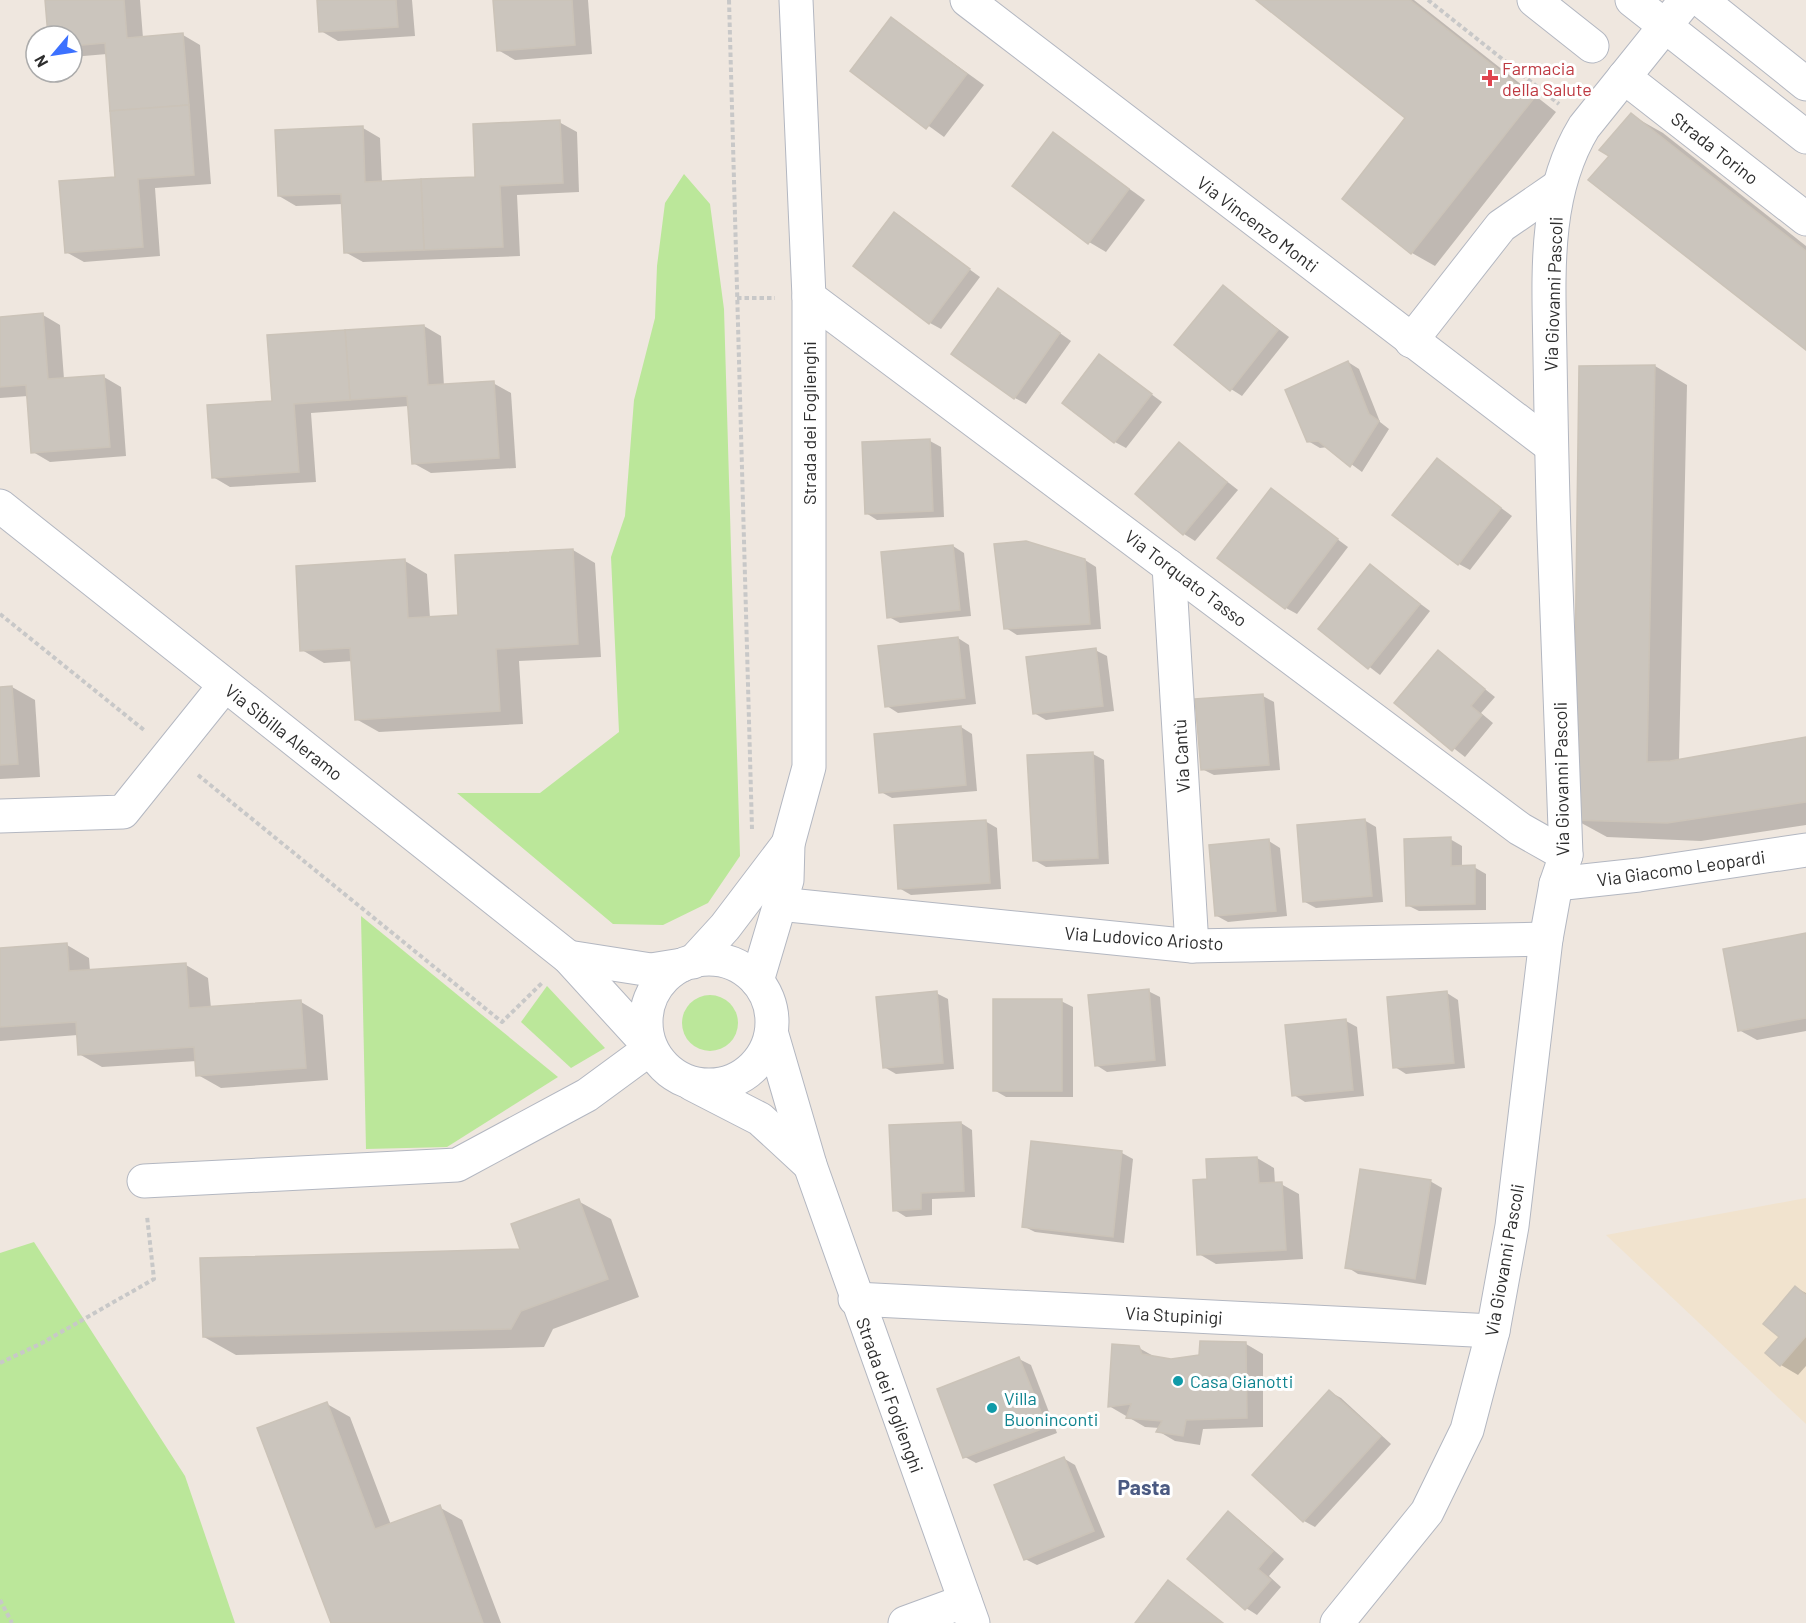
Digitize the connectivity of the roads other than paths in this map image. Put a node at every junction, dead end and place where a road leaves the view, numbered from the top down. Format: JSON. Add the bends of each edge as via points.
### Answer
{"nodes":[{"id":1,"x":796,"y":0,"type":"edge"},
{"id":2,"x":967,"y":0,"type":"edge"},
{"id":3,"x":1534,"y":0,"type":"edge"},
{"id":4,"x":1632,"y":0,"type":"edge"},
{"id":5,"x":1686,"y":0,"type":"edge"},
{"id":6,"x":1701,"y":0,"type":"edge"},
{"id":7,"x":1665,"y":26,"type":"junction"},
{"id":8,"x":1592,"y":46,"type":"dead end"},
{"id":9,"x":1624,"y":77,"type":"junction"},
{"id":10,"x":1806,"y":84,"type":"edge"},
{"id":11,"x":1806,"y":137,"type":"edge"},
{"id":12,"x":1558,"y":186,"type":"junction"},
{"id":13,"x":1806,"y":219,"type":"edge"},
{"id":14,"x":809,"y":297,"type":"junction"},
{"id":15,"x":1411,"y":340,"type":"junction"},
{"id":16,"x":1551,"y":446,"type":"junction"},
{"id":17,"x":0,"y":506,"type":"edge"},
{"id":18,"x":1169,"y":566,"type":"junction"},
{"id":19,"x":225,"y":685,"type":"junction"},
{"id":20,"x":0,"y":816,"type":"edge"},
{"id":21,"x":788,"y":844,"type":"junction"},
{"id":22,"x":1806,"y":850,"type":"edge"},
{"id":23,"x":1561,"y":869,"type":"junction"},
{"id":24,"x":779,"y":904,"type":"junction"},
{"id":25,"x":1546,"y":939,"type":"junction"},
{"id":26,"x":1192,"y":946,"type":"junction"},
{"id":27,"x":568,"y":957,"type":"junction"},
{"id":28,"x":688,"y":964,"type":"junction"},
{"id":29,"x":756,"y":981,"type":"junction"},
{"id":30,"x":772,"y":1035,"type":"junction"},
{"id":31,"x":651,"y":1048,"type":"junction"},
{"id":32,"x":691,"y":1083,"type":"junction"},
{"id":33,"x":810,"y":1166,"type":"junction"},
{"id":34,"x":144,"y":1181,"type":"road end"},
{"id":35,"x":855,"y":1299,"type":"junction"},
{"id":36,"x":1493,"y":1332,"type":"junction"},
{"id":37,"x":969,"y":1612,"type":"edge"},
{"id":38,"x":905,"y":1623,"type":"edge"},
{"id":39,"x":1337,"y":1623,"type":"edge"}],
"edges":[{"from":1,"to":14,"type":"street","name":"Strada dei Foglienghi"},
{"from":2,"to":15,"type":"street","name":"Via Vincenzo Monti"},
{"from":3,"to":8,"type":"street"},
{"from":4,"to":7,"type":"street"},
{"from":5,"to":7,"type":"street","name":"Via Giovanni Pascoli"},
{"from":6,"to":10,"type":"street"},
{"from":7,"to":9,"type":"street","name":"Via Giovanni Pascoli"},
{"from":7,"to":11,"type":"street"},
{"from":9,"to":12,"type":"street","name":"Via Giovanni Pascoli","via":[[1572,147]]},
{"from":9,"to":13,"type":"street","name":"Strada Torino"},
{"from":12,"to":15,"type":"street","via":[[1501,226]]},
{"from":12,"to":16,"type":"street","name":"Via Giovanni Pascoli","via":[[1549,272]]},
{"from":14,"to":18,"type":"street","name":"Via Torquato Tasso"},
{"from":14,"to":21,"type":"street","name":"Strada dei Foglienghi","via":[[809,767]]},
{"from":15,"to":16,"type":"street","name":"Via Vincenzo Monti"},
{"from":16,"to":23,"type":"street","name":"Via Giovanni Pascoli"},
{"from":17,"to":19,"type":"street","name":"Via Sibilla Aleramo"},
{"from":18,"to":23,"type":"street","name":"Via Torquato Tasso","via":[[1520,829]]},
{"from":18,"to":26,"type":"street","name":"Via Cantù"},
{"from":19,"to":20,"type":"street","via":[[123,812]]},
{"from":19,"to":27,"type":"street","name":"Via Sibilla Aleramo"},
{"from":21,"to":24,"type":"street","name":"Strada dei Foglienghi","via":[[787,880]]},
{"from":21,"to":28,"type":"street","name":"Strada dei Foglienghi","via":[[725,927]]},
{"from":22,"to":23,"type":"street","name":"Via Giacomo Leopardi","via":[[1639,875]]},
{"from":23,"to":25,"type":"street","name":"Via Giovanni Pascoli"},
{"from":24,"to":26,"type":"street","name":"Via Ludovico Ariosto"},
{"from":24,"to":29,"type":"street","name":"Strada dei Foglienghi"},
{"from":25,"to":26,"type":"street","name":"Via Ludovico Ariosto"},
{"from":25,"to":36,"type":"street","name":"Via Giovanni Pascoli","via":[[1512,1226]]},
{"from":27,"to":28,"type":"street","name":"Via Sibilla Aleramo","via":[[651,970]]},
{"from":27,"to":31,"type":"street","name":"Via Sibilla Aleramo"},
{"from":28,"to":29,"type":"street","name":"Strada dei Foglienghi","via":[[705,959],[722,961],[737,966]]},
{"from":28,"to":31,"type":"street","name":"Strada dei Foglienghi","via":[[660,983],[651,997],[646,1030]]},
{"from":29,"to":30,"type":"street","name":"Strada dei Foglienghi","via":[[769,1004]]},
{"from":30,"to":32,"type":"street","name":"Strada dei Foglienghi","via":[[760,1059],[746,1074],[723,1084]]},
{"from":30,"to":33,"type":"street","name":"Strada dei Foglienghi"},
{"from":31,"to":32,"type":"street","name":"Strada dei Foglienghi","via":[[670,1073]]},
{"from":31,"to":34,"type":"street","via":[[587,1095],[457,1165]]},
{"from":32,"to":33,"type":"street","name":"Strada dei Foglienghi","via":[[760,1119]]},
{"from":33,"to":35,"type":"street","name":"Strada dei Foglienghi"},
{"from":35,"to":36,"type":"street","name":"Via Stupinigi"},
{"from":35,"to":37,"type":"street","name":"Strada dei Foglienghi"},
{"from":36,"to":39,"type":"street","name":"Via Giovanni Pascoli","via":[[1467,1431],[1427,1512]]},
{"from":37,"to":38,"type":"street"}]}
